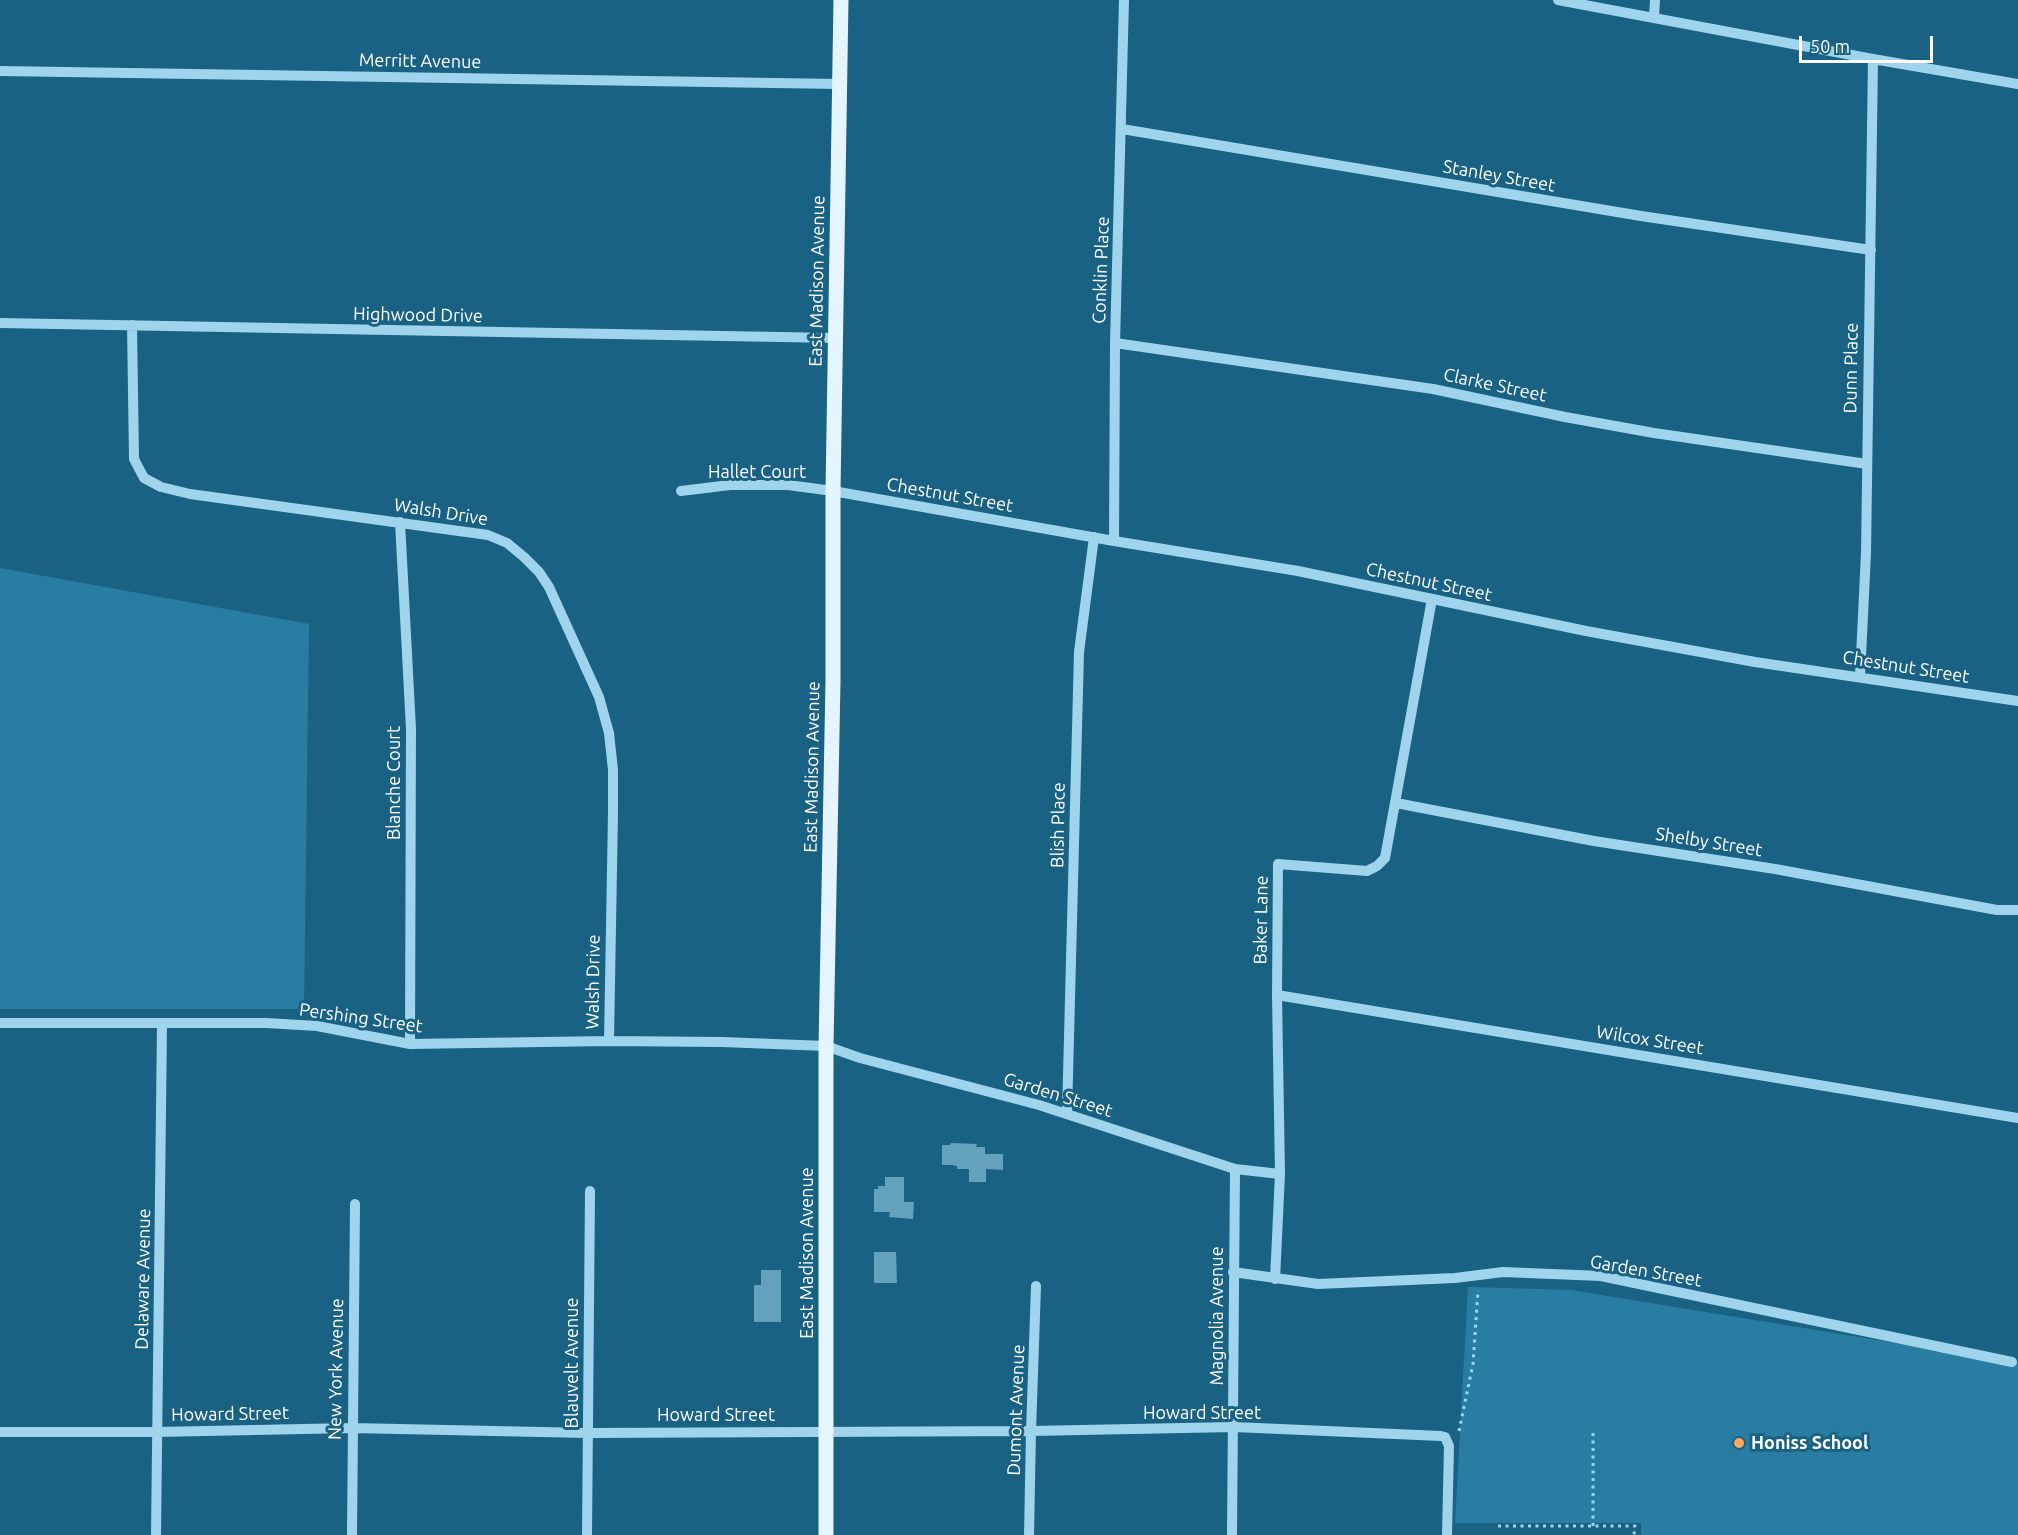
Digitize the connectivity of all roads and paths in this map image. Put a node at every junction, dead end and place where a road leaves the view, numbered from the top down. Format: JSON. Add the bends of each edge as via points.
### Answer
{"nodes":[{"id":1,"x":841,"y":0,"type":"edge"},
{"id":2,"x":1124,"y":0,"type":"edge"},
{"id":3,"x":1558,"y":0,"type":"edge"},
{"id":4,"x":1655,"y":0,"type":"edge"},
{"id":5,"x":1654,"y":18,"type":"junction"},
{"id":6,"x":1873,"y":59,"type":"junction"},
{"id":7,"x":0,"y":71,"type":"edge"},
{"id":8,"x":839,"y":84,"type":"junction"},
{"id":9,"x":2018,"y":84,"type":"edge"},
{"id":10,"x":1122,"y":129,"type":"junction"},
{"id":11,"x":1870,"y":250,"type":"junction"},
{"id":12,"x":0,"y":323,"type":"edge"},
{"id":13,"x":132,"y":325,"type":"junction"},
{"id":14,"x":835,"y":338,"type":"junction"},
{"id":15,"x":1115,"y":343,"type":"junction"},
{"id":16,"x":1867,"y":464,"type":"junction"},
{"id":17,"x":681,"y":491,"type":"dead end"},
{"id":18,"x":833,"y":491,"type":"junction"},
{"id":19,"x":400,"y":522,"type":"junction"},
{"id":20,"x":1094,"y":537,"type":"junction"},
{"id":21,"x":1114,"y":541,"type":"junction"},
{"id":22,"x":1432,"y":599,"type":"junction"},
{"id":23,"x":1860,"y":677,"type":"junction"},
{"id":24,"x":2018,"y":701,"type":"edge"},
{"id":25,"x":1396,"y":803,"type":"junction"},
{"id":26,"x":2018,"y":910,"type":"edge"},
{"id":27,"x":1277,"y":995,"type":"junction"},
{"id":28,"x":0,"y":1023,"type":"edge"},
{"id":29,"x":162,"y":1024,"type":"junction"},
{"id":30,"x":609,"y":1041,"type":"junction"},
{"id":31,"x":410,"y":1044,"type":"junction"},
{"id":32,"x":826,"y":1046,"type":"junction"},
{"id":33,"x":1067,"y":1114,"type":"junction"},
{"id":34,"x":2018,"y":1118,"type":"edge"},
{"id":35,"x":1234,"y":1169,"type":"junction"},
{"id":36,"x":1280,"y":1174,"type":"junction"},
{"id":37,"x":590,"y":1191,"type":"dead end"},
{"id":38,"x":355,"y":1204,"type":"dead end"},
{"id":39,"x":1233,"y":1272,"type":"junction"},
{"id":40,"x":1478,"y":1275,"type":"junction"},
{"id":41,"x":1275,"y":1279,"type":"junction"},
{"id":42,"x":1036,"y":1286,"type":"dead end"},
{"id":43,"x":2012,"y":1362,"type":"dead end"},
{"id":44,"x":1234,"y":1427,"type":"junction"},
{"id":45,"x":352,"y":1428,"type":"junction"},
{"id":46,"x":827,"y":1431,"type":"junction"},
{"id":47,"x":1031,"y":1431,"type":"junction"},
{"id":48,"x":0,"y":1432,"type":"edge"},
{"id":49,"x":158,"y":1432,"type":"junction"},
{"id":50,"x":588,"y":1433,"type":"junction"},
{"id":51,"x":1593,"y":1433,"type":"dead end"},
{"id":52,"x":1449,"y":1446,"type":"junction"},
{"id":53,"x":1498,"y":1526,"type":"dead end"},
{"id":54,"x":1593,"y":1526,"type":"junction"},
{"id":55,"x":156,"y":1535,"type":"edge"},
{"id":56,"x":351,"y":1535,"type":"edge"},
{"id":57,"x":587,"y":1535,"type":"edge"},
{"id":58,"x":826,"y":1535,"type":"edge"},
{"id":59,"x":1029,"y":1535,"type":"edge"},
{"id":60,"x":1232,"y":1535,"type":"edge"},
{"id":61,"x":1447,"y":1535,"type":"edge"},
{"id":62,"x":1634,"y":1535,"type":"edge"}],
"edges":[{"from":1,"to":8,"type":"main road","name":"East Madison Avenue"},
{"from":2,"to":10,"type":"street","name":"Conklin Place"},
{"from":3,"to":5,"type":"street"},
{"from":4,"to":5,"type":"street"},
{"from":5,"to":6,"type":"street"},
{"from":6,"to":9,"type":"street"},
{"from":6,"to":11,"type":"street","name":"Dunn Place"},
{"from":7,"to":8,"type":"street","name":"Merritt Avenue"},
{"from":8,"to":14,"type":"main road","name":"East Madison Avenue"},
{"from":10,"to":11,"type":"street","name":"Stanley Street","via":[[1641,216]]},
{"from":10,"to":15,"type":"street","name":"Conklin Place"},
{"from":11,"to":16,"type":"street","name":"Dunn Place"},
{"from":12,"to":13,"type":"street","name":"Highwood Drive"},
{"from":13,"to":14,"type":"street","name":"Highwood Drive"},
{"from":13,"to":19,"type":"street","name":"Walsh Drive","via":[[134,459],[144,478],[190,494]]},
{"from":14,"to":18,"type":"main road","name":"East Madison Avenue"},
{"from":15,"to":16,"type":"street","name":"Clarke Street","via":[[1433,389],[1654,433]]},
{"from":15,"to":21,"type":"street","name":"Conklin Place"},
{"from":16,"to":23,"type":"street","name":"Dunn Place"},
{"from":17,"to":18,"type":"street","name":"Hallet Court","via":[[730,485],[788,485]]},
{"from":18,"to":20,"type":"street","name":"Chestnut Street"},
{"from":18,"to":32,"type":"main road","name":"East Madison Avenue"},
{"from":19,"to":30,"type":"street","name":"Walsh Drive","via":[[488,535],[507,543],[524,557],[549,586],[599,697],[609,733],[612,770]]},
{"from":19,"to":31,"type":"street","name":"Blanche Court","via":[[411,729]]},
{"from":20,"to":21,"type":"street","name":"Chestnut Street"},
{"from":20,"to":33,"type":"street","name":"Blish Place","via":[[1079,652]]},
{"from":21,"to":22,"type":"street","name":"Chestnut Street"},
{"from":22,"to":23,"type":"street","name":"Chestnut Street","via":[[1755,662]]},
{"from":22,"to":25,"type":"street","name":"Baker Lane"},
{"from":23,"to":24,"type":"street","name":"Chestnut Street"},
{"from":25,"to":26,"type":"street","name":"Shelby Street","via":[[1594,841],[1997,910]]},
{"from":25,"to":27,"type":"street","name":"Baker Lane","via":[[1385,858],[1377,866],[1367,870],[1278,864]]},
{"from":27,"to":34,"type":"street","name":"Wilcox Street"},
{"from":27,"to":36,"type":"street","name":"Baker Lane"},
{"from":28,"to":29,"type":"street","name":"Pershing Street"},
{"from":29,"to":31,"type":"street","name":"Pershing Street","via":[[317,1026]]},
{"from":29,"to":49,"type":"street","name":"Delaware Avenue"},
{"from":30,"to":31,"type":"street","name":"Pershing Street"},
{"from":30,"to":32,"type":"street","name":"Pershing Street"},
{"from":32,"to":33,"type":"street","name":"Garden Street"},
{"from":32,"to":46,"type":"main road","name":"East Madison Avenue"},
{"from":33,"to":35,"type":"street","name":"Garden Street"},
{"from":35,"to":36,"type":"street","name":"Garden Street"},
{"from":35,"to":39,"type":"street","name":"Magnolia Avenue"},
{"from":36,"to":41,"type":"street","name":"Baker Lane"},
{"from":37,"to":50,"type":"street","name":"Blauvelt Avenue"},
{"from":38,"to":45,"type":"street","name":"New York Avenue"},
{"from":39,"to":41,"type":"street","name":"Garden Street"},
{"from":39,"to":44,"type":"street","name":"Magnolia Avenue"},
{"from":40,"to":41,"type":"street","name":"Garden Street","via":[[1318,1284]]},
{"from":40,"to":43,"type":"street","name":"Garden Street","via":[[1503,1272],[1601,1276]]},
{"from":40,"to":52,"type":"path","via":[[1473,1364],[1456,1443]]},
{"from":42,"to":47,"type":"street","name":"Dumont Avenue"},
{"from":44,"to":47,"type":"street","name":"Howard Street"},
{"from":44,"to":52,"type":"street","name":"Howard Street","via":[[1432,1435],[1445,1437]]},
{"from":44,"to":60,"type":"street","name":"Magnolia Avenue"},
{"from":45,"to":49,"type":"street","name":"Howard Street"},
{"from":45,"to":50,"type":"street","name":"Howard Street"},
{"from":45,"to":56,"type":"street","name":"New York Avenue"},
{"from":46,"to":47,"type":"street","name":"Howard Street"},
{"from":46,"to":50,"type":"street","name":"Howard Street"},
{"from":46,"to":58,"type":"main road","name":"East Madison Avenue"},
{"from":47,"to":59,"type":"street","name":"Dumont Avenue"},
{"from":48,"to":49,"type":"street","name":"Howard Street"},
{"from":49,"to":55,"type":"street","name":"Delaware Avenue"},
{"from":50,"to":57,"type":"street","name":"Blauvelt Avenue"},
{"from":51,"to":54,"type":"path"},
{"from":52,"to":61,"type":"street"},
{"from":53,"to":54,"type":"path"},
{"from":54,"to":62,"type":"path","via":[[1635,1526]]}]}
